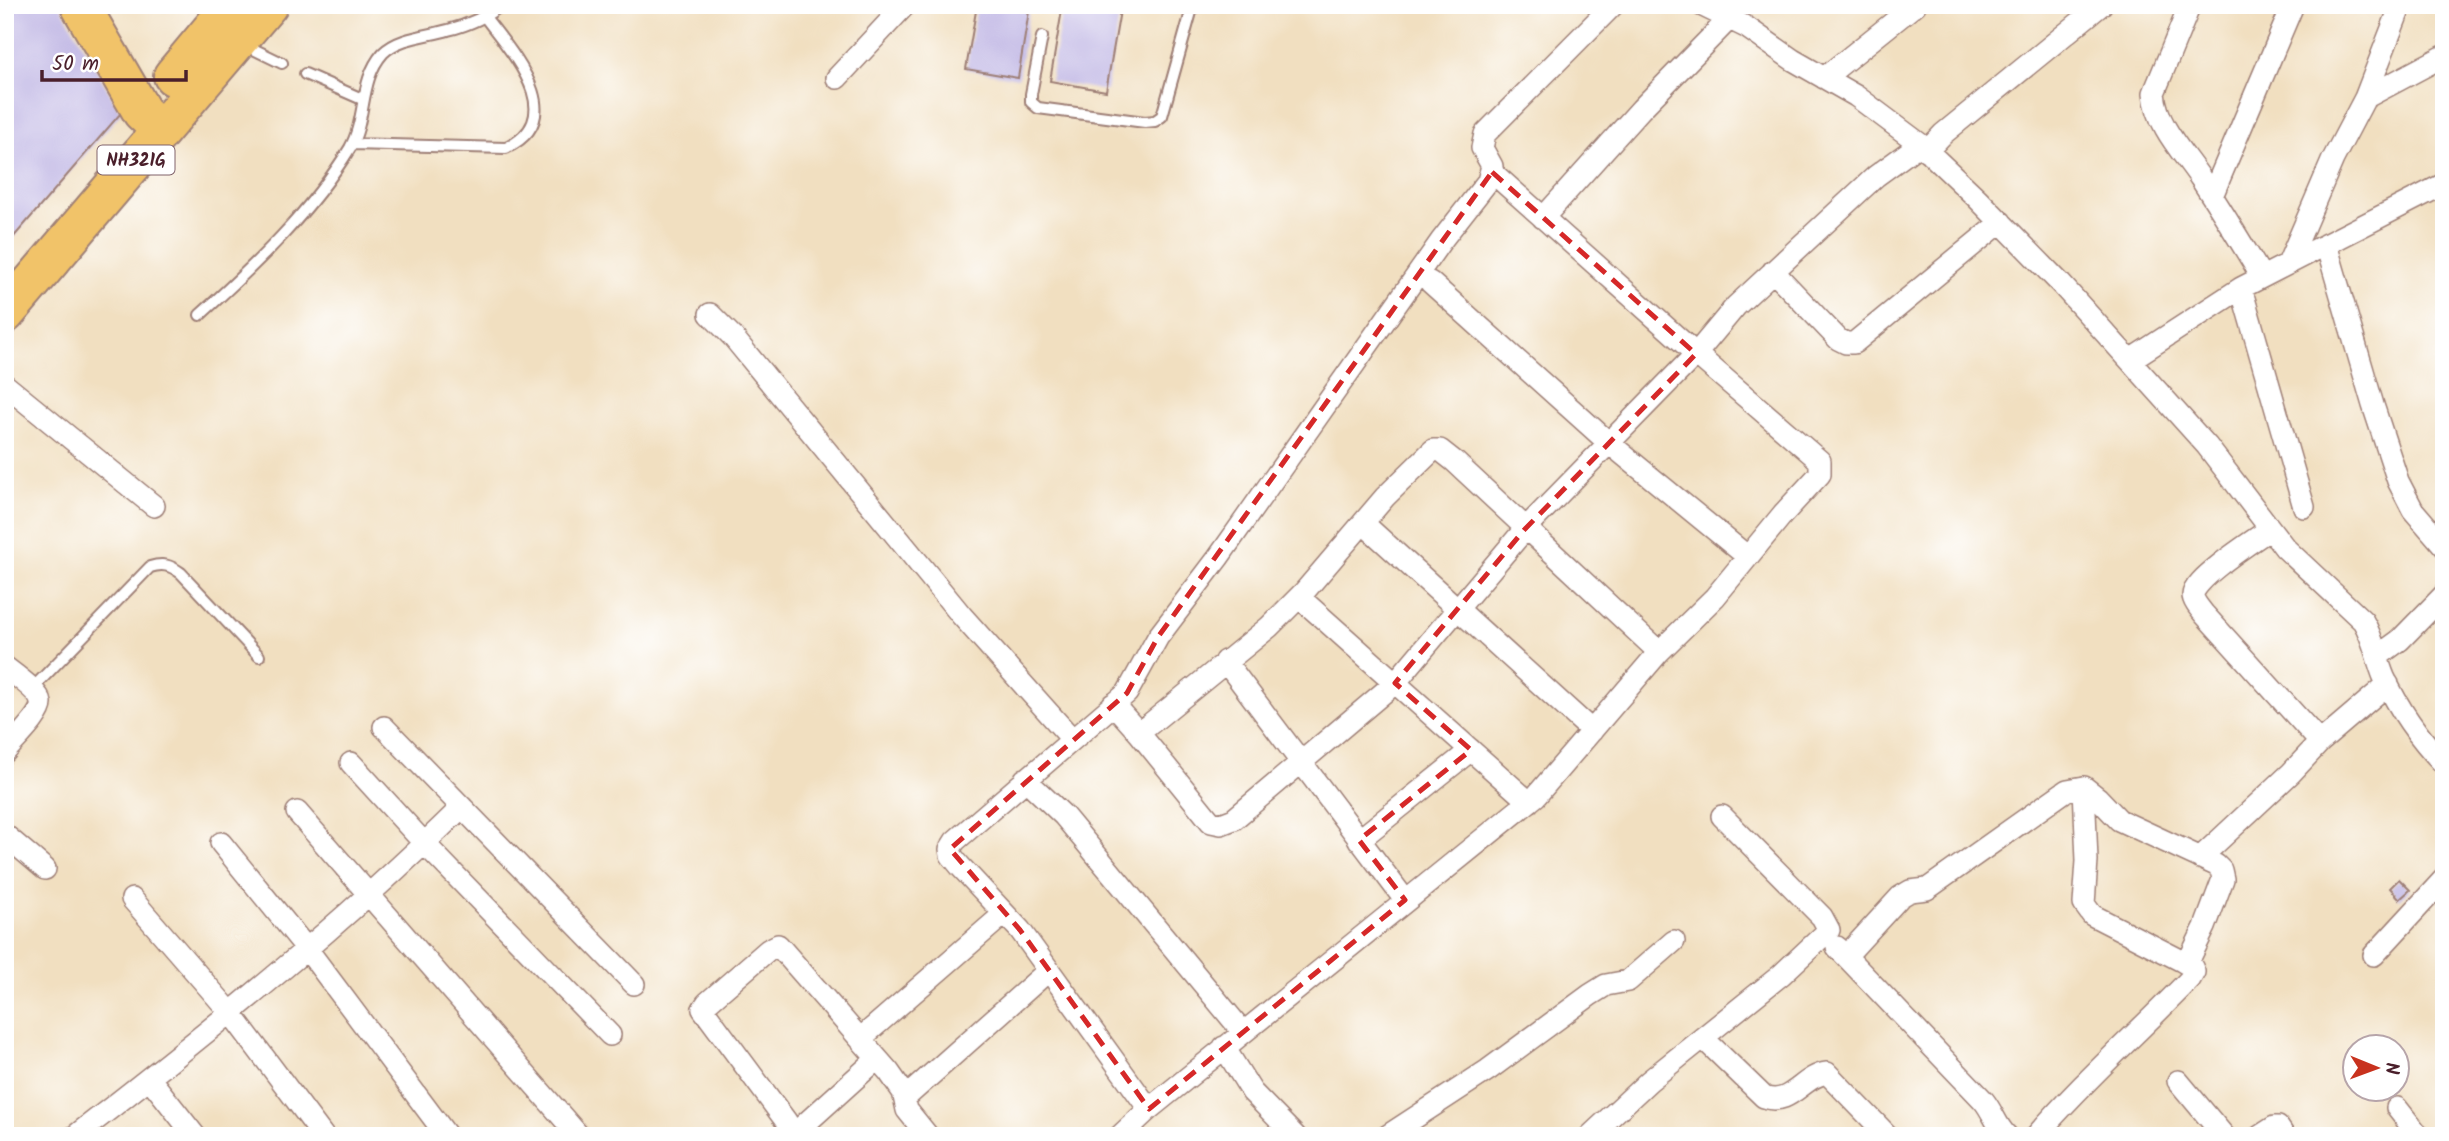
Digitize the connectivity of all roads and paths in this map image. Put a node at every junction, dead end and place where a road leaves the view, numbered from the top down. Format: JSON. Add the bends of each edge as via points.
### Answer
{"nodes":[{"id":1,"x":80,"y":5,"type":"edge"},
{"id":2,"x":268,"y":5,"type":"edge"},
{"id":3,"x":501,"y":5,"type":"edge"},
{"id":4,"x":905,"y":5,"type":"edge"},
{"id":5,"x":1193,"y":5,"type":"edge"},
{"id":6,"x":1613,"y":5,"type":"edge"},
{"id":7,"x":1701,"y":5,"type":"edge"},
{"id":8,"x":1915,"y":5,"type":"edge"},
{"id":9,"x":2101,"y":5,"type":"edge"},
{"id":10,"x":2190,"y":5,"type":"edge"},
{"id":11,"x":2292,"y":5,"type":"edge"},
{"id":12,"x":2400,"y":5,"type":"edge"},
{"id":13,"x":485,"y":18,"type":"junction"},
{"id":14,"x":1729,"y":19,"type":"junction"},
{"id":15,"x":234,"y":23,"type":"edge"},
{"id":16,"x":1042,"y":37,"type":"dead end"},
{"id":17,"x":2444,"y":57,"type":"edge"},
{"id":18,"x":282,"y":63,"type":"dead end"},
{"id":19,"x":305,"y":74,"type":"dead end"},
{"id":20,"x":837,"y":78,"type":"dead end"},
{"id":21,"x":1824,"y":78,"type":"junction"},
{"id":22,"x":2365,"y":98,"type":"junction"},
{"id":23,"x":362,"y":99,"type":"junction"},
{"id":24,"x":152,"y":121,"type":"junction"},
{"id":25,"x":352,"y":145,"type":"junction"},
{"id":26,"x":1923,"y":147,"type":"junction"},
{"id":27,"x":1492,"y":172,"type":"junction"},
{"id":28,"x":2444,"y":184,"type":"edge"},
{"id":29,"x":2212,"y":196,"type":"junction"},
{"id":30,"x":1543,"y":218,"type":"junction"},
{"id":31,"x":2001,"y":222,"type":"junction"},
{"id":32,"x":2326,"y":244,"type":"junction"},
{"id":33,"x":2288,"y":264,"type":"junction"},
{"id":34,"x":1773,"y":271,"type":"junction"},
{"id":35,"x":5,"y":275,"type":"edge"},
{"id":36,"x":2262,"y":277,"type":"junction"},
{"id":37,"x":1430,"y":282,"type":"dead end"},
{"id":38,"x":2241,"y":288,"type":"junction"},
{"id":39,"x":5,"y":314,"type":"edge"},
{"id":40,"x":710,"y":314,"type":"dead end"},
{"id":41,"x":200,"y":315,"type":"dead end"},
{"id":42,"x":1696,"y":354,"type":"junction"},
{"id":43,"x":2130,"y":360,"type":"junction"},
{"id":44,"x":5,"y":385,"type":"edge"},
{"id":45,"x":1609,"y":443,"type":"junction"},
{"id":46,"x":154,"y":506,"type":"dead end"},
{"id":47,"x":2304,"y":507,"type":"dead end"},
{"id":48,"x":1363,"y":523,"type":"junction"},
{"id":49,"x":1525,"y":529,"type":"junction"},
{"id":50,"x":2270,"y":529,"type":"junction"},
{"id":51,"x":2444,"y":546,"type":"edge"},
{"id":52,"x":1748,"y":557,"type":"junction"},
{"id":53,"x":2444,"y":595,"type":"edge"},
{"id":54,"x":1298,"y":597,"type":"junction"},
{"id":55,"x":1457,"y":610,"type":"junction"},
{"id":56,"x":1659,"y":652,"type":"junction"},
{"id":57,"x":259,"y":656,"type":"dead end"},
{"id":58,"x":2378,"y":656,"type":"junction"},
{"id":59,"x":1226,"y":662,"type":"junction"},
{"id":60,"x":5,"y":667,"type":"edge"},
{"id":61,"x":1395,"y":683,"type":"junction"},
{"id":62,"x":2388,"y":684,"type":"junction"},
{"id":63,"x":32,"y":690,"type":"junction"},
{"id":64,"x":1113,"y":704,"type":"junction"},
{"id":65,"x":384,"y":727,"type":"dead end"},
{"id":66,"x":1592,"y":731,"type":"junction"},
{"id":67,"x":1139,"y":733,"type":"junction"},
{"id":68,"x":1072,"y":739,"type":"junction"},
{"id":69,"x":2320,"y":742,"type":"junction"},
{"id":70,"x":1471,"y":750,"type":"junction"},
{"id":71,"x":5,"y":752,"type":"edge"},
{"id":72,"x":351,"y":762,"type":"dead end"},
{"id":73,"x":1300,"y":763,"type":"junction"},
{"id":74,"x":2444,"y":764,"type":"edge"},
{"id":75,"x":1025,"y":779,"type":"junction"},
{"id":76,"x":2084,"y":788,"type":"junction"},
{"id":77,"x":1529,"y":802,"type":"junction"},
{"id":78,"x":463,"y":807,"type":"junction"},
{"id":79,"x":297,"y":813,"type":"dead end"},
{"id":80,"x":1722,"y":816,"type":"dead end"},
{"id":81,"x":5,"y":835,"type":"edge"},
{"id":82,"x":1359,"y":840,"type":"junction"},
{"id":83,"x":221,"y":843,"type":"dead end"},
{"id":84,"x":425,"y":844,"type":"junction"},
{"id":85,"x":2200,"y":858,"type":"junction"},
{"id":86,"x":45,"y":869,"type":"dead end"},
{"id":87,"x":2444,"y":879,"type":"edge"},
{"id":88,"x":370,"y":895,"type":"junction"},
{"id":89,"x":131,"y":899,"type":"dead end"},
{"id":90,"x":1405,"y":900,"type":"junction"},
{"id":91,"x":1004,"y":914,"type":"junction"},
{"id":92,"x":1826,"y":935,"type":"junction"},
{"id":93,"x":1674,"y":941,"type":"dead end"},
{"id":94,"x":307,"y":949,"type":"junction"},
{"id":95,"x":2374,"y":955,"type":"dead end"},
{"id":96,"x":1846,"y":956,"type":"junction"},
{"id":97,"x":2187,"y":964,"type":"junction"},
{"id":98,"x":1049,"y":970,"type":"junction"},
{"id":99,"x":634,"y":984,"type":"dead end"},
{"id":100,"x":230,"y":1012,"type":"junction"},
{"id":101,"x":1243,"y":1032,"type":"junction"},
{"id":102,"x":610,"y":1035,"type":"dead end"},
{"id":103,"x":860,"y":1039,"type":"junction"},
{"id":104,"x":1704,"y":1039,"type":"junction"},
{"id":105,"x":1224,"y":1047,"type":"junction"},
{"id":106,"x":877,"y":1059,"type":"junction"},
{"id":107,"x":150,"y":1079,"type":"junction"},
{"id":108,"x":2178,"y":1081,"type":"dead end"},
{"id":109,"x":905,"y":1098,"type":"junction"},
{"id":110,"x":2397,"y":1108,"type":"dead end"},
{"id":111,"x":1149,"y":1109,"type":"junction"},
{"id":112,"x":79,"y":1135,"type":"edge"},
{"id":113,"x":794,"y":1135,"type":"edge"},
{"id":114,"x":195,"y":1136,"type":"edge"},
{"id":115,"x":323,"y":1136,"type":"edge"},
{"id":116,"x":447,"y":1136,"type":"edge"},
{"id":117,"x":579,"y":1136,"type":"edge"},
{"id":118,"x":928,"y":1136,"type":"edge"},
{"id":119,"x":1120,"y":1136,"type":"edge"},
{"id":120,"x":1295,"y":1136,"type":"edge"},
{"id":121,"x":1387,"y":1136,"type":"edge"},
{"id":122,"x":1590,"y":1136,"type":"edge"},
{"id":123,"x":1888,"y":1136,"type":"edge"},
{"id":124,"x":2007,"y":1136,"type":"edge"},
{"id":125,"x":2036,"y":1136,"type":"edge"},
{"id":126,"x":2224,"y":1136,"type":"edge"},
{"id":127,"x":2260,"y":1136,"type":"edge"},
{"id":128,"x":2284,"y":1136,"type":"edge"},
{"id":129,"x":2419,"y":1136,"type":"edge"}],
"edges":[{"from":1,"to":24,"type":"highway"},
{"from":2,"to":15,"type":"highway"},
{"from":3,"to":13,"type":"lane"},
{"from":4,"to":20,"type":"street"},
{"from":5,"to":16,"type":"lane","via":[[1162,116],[1155,121],[1038,108],[1031,102],[1031,94]]},
{"from":6,"to":27,"type":"street","via":[[1485,134],[1482,148],[1490,158]]},
{"from":7,"to":14,"type":"street"},
{"from":8,"to":21,"type":"street"},
{"from":9,"to":26,"type":"street"},
{"from":10,"to":29,"type":"street","via":[[2154,93],[2155,105]]},
{"from":11,"to":29,"type":"street"},
{"from":12,"to":22,"type":"street"},
{"from":13,"to":23,"type":"lane","via":[[386,50],[372,67]]},
{"from":13,"to":25,"type":"lane","via":[[527,72],[535,98],[533,122],[522,140],[506,148]]},
{"from":14,"to":21,"type":"street"},
{"from":14,"to":30,"type":"street"},
{"from":15,"to":18,"type":"lane"},
{"from":15,"to":24,"type":"highway"},
{"from":17,"to":22,"type":"street"},
{"from":19,"to":23,"type":"lane"},
{"from":21,"to":26,"type":"street","via":[[1856,96]]},
{"from":22,"to":33,"type":"street"},
{"from":23,"to":25,"type":"lane"},
{"from":24,"to":35,"type":"highway"},
{"from":24,"to":39,"type":"highway","number":"NH321G"},
{"from":25,"to":41,"type":"lane","via":[[286,230]]},
{"from":26,"to":31,"type":"street"},
{"from":26,"to":34,"type":"street","via":[[1876,176]]},
{"from":27,"to":30,"type":"street"},
{"from":27,"to":64,"type":"street","via":[[1158,636],[1127,693]]},
{"from":28,"to":32,"type":"street"},
{"from":29,"to":36,"type":"street"},
{"from":30,"to":42,"type":"street"},
{"from":31,"to":34,"type":"street","via":[[1854,343],[1838,339]]},
{"from":31,"to":43,"type":"street"},
{"from":32,"to":33,"type":"street"},
{"from":32,"to":51,"type":"street","via":[[2398,481],[2413,510]]},
{"from":33,"to":36,"type":"street"},
{"from":34,"to":42,"type":"street"},
{"from":36,"to":38,"type":"street"},
{"from":37,"to":45,"type":"street"},
{"from":38,"to":43,"type":"street"},
{"from":38,"to":47,"type":"street"},
{"from":40,"to":68,"type":"street","via":[[962,616]]},
{"from":42,"to":45,"type":"street"},
{"from":42,"to":52,"type":"street","via":[[1820,461],[1820,474]]},
{"from":43,"to":50,"type":"street","via":[[2207,446]]},
{"from":44,"to":46,"type":"street"},
{"from":45,"to":49,"type":"street"},
{"from":45,"to":52,"type":"street"},
{"from":48,"to":49,"type":"street","via":[[1427,454],[1440,450]]},
{"from":48,"to":54,"type":"street"},
{"from":48,"to":55,"type":"street"},
{"from":49,"to":55,"type":"street"},
{"from":49,"to":56,"type":"street"},
{"from":50,"to":58,"type":"street","via":[[2362,621]]},
{"from":50,"to":69,"type":"street","via":[[2211,572],[2193,594],[2204,614]]},
{"from":52,"to":56,"type":"street"},
{"from":53,"to":58,"type":"street"},
{"from":54,"to":59,"type":"street"},
{"from":54,"to":61,"type":"street"},
{"from":55,"to":61,"type":"street"},
{"from":55,"to":66,"type":"street"},
{"from":56,"to":66,"type":"street"},
{"from":57,"to":63,"type":"lane","via":[[181,573],[160,564],[150,567]]},
{"from":58,"to":62,"type":"street"},
{"from":59,"to":67,"type":"street"},
{"from":59,"to":73,"type":"street"},
{"from":60,"to":63,"type":"street"},
{"from":61,"to":70,"type":"street"},
{"from":61,"to":73,"type":"street"},
{"from":62,"to":69,"type":"street"},
{"from":62,"to":74,"type":"street","via":[[2407,720]]},
{"from":63,"to":71,"type":"street","via":[[42,704],[39,712]]},
{"from":64,"to":67,"type":"street"},
{"from":64,"to":68,"type":"street"},
{"from":65,"to":78,"type":"street"},
{"from":66,"to":77,"type":"street"},
{"from":67,"to":73,"type":"street","via":[[1211,822],[1221,824],[1234,819]]},
{"from":68,"to":75,"type":"street"},
{"from":69,"to":85,"type":"street"},
{"from":70,"to":77,"type":"street"},
{"from":70,"to":82,"type":"street"},
{"from":72,"to":84,"type":"street"},
{"from":73,"to":82,"type":"street"},
{"from":75,"to":91,"type":"street","via":[[950,849]]},
{"from":75,"to":101,"type":"street","via":[[1064,816]]},
{"from":76,"to":85,"type":"street","via":[[2119,820]]},
{"from":76,"to":96,"type":"street","via":[[2067,790],[1927,889],[1900,897]]},
{"from":76,"to":97,"type":"street","via":[[2084,904],[2092,915]]},
{"from":77,"to":90,"type":"street"},
{"from":78,"to":84,"type":"street"},
{"from":78,"to":99,"type":"street"},
{"from":79,"to":88,"type":"street"},
{"from":80,"to":92,"type":"street","via":[[1822,917],[1828,926]]},
{"from":81,"to":86,"type":"street"},
{"from":82,"to":90,"type":"street"},
{"from":83,"to":94,"type":"street"},
{"from":84,"to":88,"type":"street"},
{"from":84,"to":102,"type":"street"},
{"from":85,"to":97,"type":"street","via":[[2221,870],[2223,879]]},
{"from":87,"to":95,"type":"street"},
{"from":88,"to":94,"type":"street"},
{"from":88,"to":117,"type":"street"},
{"from":89,"to":100,"type":"street"},
{"from":90,"to":101,"type":"street"},
{"from":91,"to":98,"type":"street"},
{"from":91,"to":103,"type":"street"},
{"from":92,"to":96,"type":"street"},
{"from":92,"to":104,"type":"street"},
{"from":93,"to":121,"type":"street","via":[[1628,981],[1606,985],[1590,995]]},
{"from":94,"to":100,"type":"street"},
{"from":94,"to":116,"type":"street"},
{"from":96,"to":124,"type":"street","via":[[1984,1101]]},
{"from":97,"to":125,"type":"street","via":[[2194,972],[2190,979],[2074,1092]]},
{"from":98,"to":109,"type":"street"},
{"from":98,"to":111,"type":"street"},
{"from":100,"to":107,"type":"street"},
{"from":100,"to":115,"type":"street"},
{"from":101,"to":105,"type":"street"},
{"from":103,"to":106,"type":"street"},
{"from":103,"to":113,"type":"street","via":[[778,946],[707,1003],[705,1014]]},
{"from":104,"to":122,"type":"street","via":[[1649,1081]]},
{"from":104,"to":123,"type":"street","via":[[1764,1097],[1773,1100],[1827,1073]]},
{"from":105,"to":111,"type":"street"},
{"from":105,"to":120,"type":"street","via":[[1252,1092]]},
{"from":106,"to":109,"type":"street"},
{"from":106,"to":113,"type":"street"},
{"from":107,"to":112,"type":"street"},
{"from":107,"to":114,"type":"street"},
{"from":108,"to":126,"type":"street"},
{"from":109,"to":118,"type":"street","via":[[907,1110]]},
{"from":110,"to":129,"type":"street"},
{"from":111,"to":119,"type":"street"},
{"from":127,"to":128,"type":"street","via":[[2278,1127]]}]}
